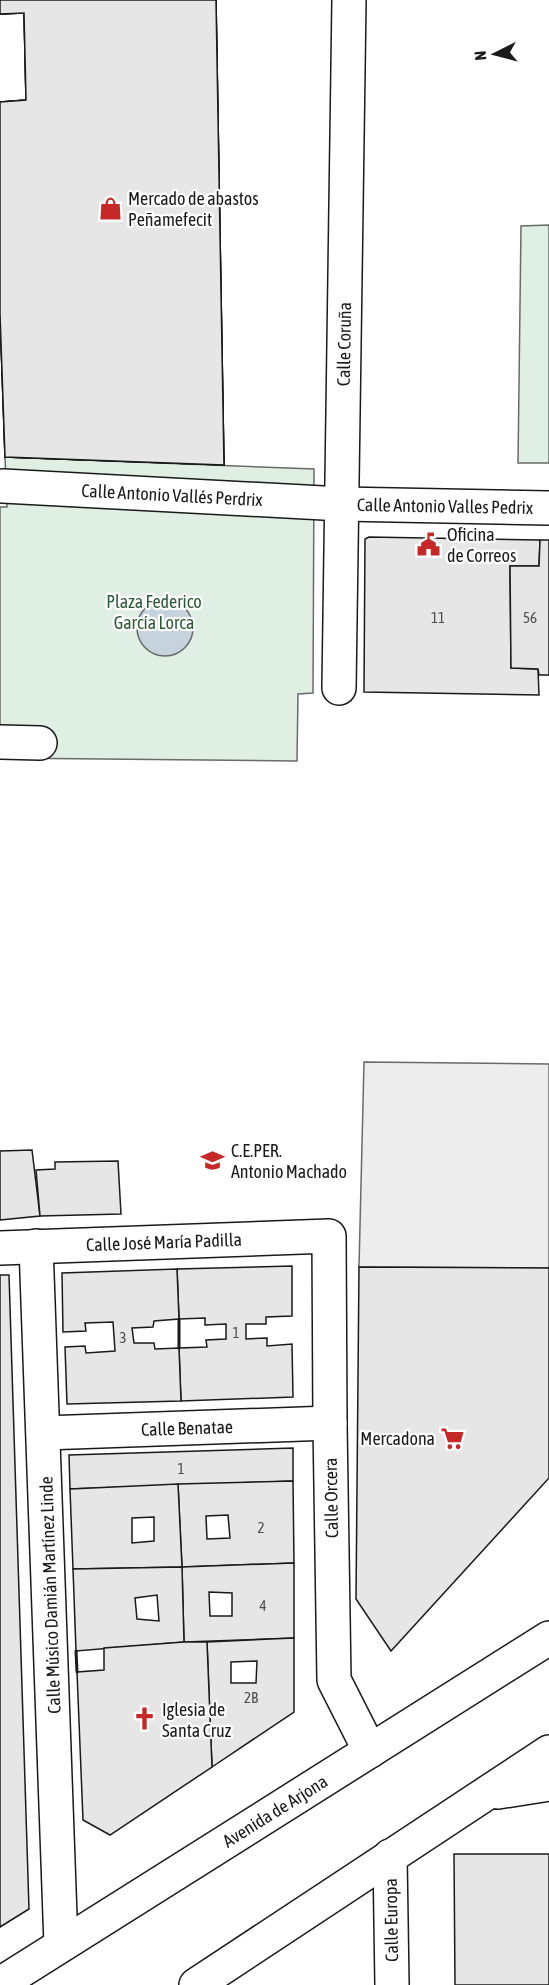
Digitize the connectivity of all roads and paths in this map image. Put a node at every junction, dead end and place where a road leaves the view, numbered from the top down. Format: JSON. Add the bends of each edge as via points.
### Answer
{"nodes":[{"id":1,"x":349,"y":0,"type":"edge"},
{"id":2,"x":3,"y":486,"type":"dead end"},
{"id":3,"x":342,"y":504,"type":"junction"},
{"id":4,"x":549,"y":508,"type":"edge"},
{"id":5,"x":339,"y":688,"type":"dead end"},
{"id":6,"x":0,"y":742,"type":"edge"},
{"id":7,"x":40,"y":743,"type":"dead end"},
{"id":8,"x":329,"y":1236,"type":"joint"},
{"id":9,"x":36,"y":1246,"type":"junction"},
{"id":10,"x":0,"y":1248,"type":"edge"},
{"id":11,"x":330,"y":1423,"type":"junction"},
{"id":12,"x":44,"y":1433,"type":"junction"},
{"id":13,"x":549,"y":1638,"type":"edge"},
{"id":14,"x":370,"y":1751,"type":"junction"},
{"id":15,"x":549,"y":1752,"type":"edge"},
{"id":16,"x":549,"y":1784,"type":"edge"},
{"id":17,"x":487,"y":1794,"type":"junction"},
{"id":18,"x":390,"y":1856,"type":"junction"},
{"id":19,"x":62,"y":1945,"type":"junction"},
{"id":20,"x":0,"y":1984,"type":"edge"},
{"id":21,"x":196,"y":1985,"type":"edge"},
{"id":22,"x":392,"y":1985,"type":"edge"}],
"edges":[{"from":1,"to":3,"type":"street","name":"Calle Coruña"},
{"from":2,"to":3,"type":"street","name":"Calle Antonio Vallés Perdrix"},
{"from":3,"to":4,"type":"street","name":"Calle Antonio Valles Pedrix"},
{"from":3,"to":5,"type":"street","name":"Calle Coruña"},
{"from":6,"to":7,"type":"street"},
{"from":8,"to":9,"type":"street","name":"Calle José María Padilla"},
{"from":8,"to":11,"type":"street","name":"Calle Orcera"},
{"from":9,"to":10,"type":"street","name":"Calle José María Padilla"},
{"from":9,"to":12,"type":"street","name":"Calle Músico Damián Martínez Linde"},
{"from":11,"to":12,"type":"street","name":"Calle Benatae"},
{"from":11,"to":14,"type":"street","name":"Calle Orcera","via":[[334,1680]]},
{"from":12,"to":19,"type":"street","name":"Calle Músico Damián Martínez Linde"},
{"from":13,"to":14,"type":"street","name":"Avenida de Arjona"},
{"from":14,"to":19,"type":"street","name":"Avenida de Arjona"},
{"from":15,"to":17,"type":"street"},
{"from":16,"to":17,"type":"street"},
{"from":17,"to":18,"type":"street"},
{"from":18,"to":21,"type":"street"},
{"from":18,"to":22,"type":"street","name":"Calle Europa"},
{"from":19,"to":20,"type":"street","name":"Avenida de Arjona"}]}
